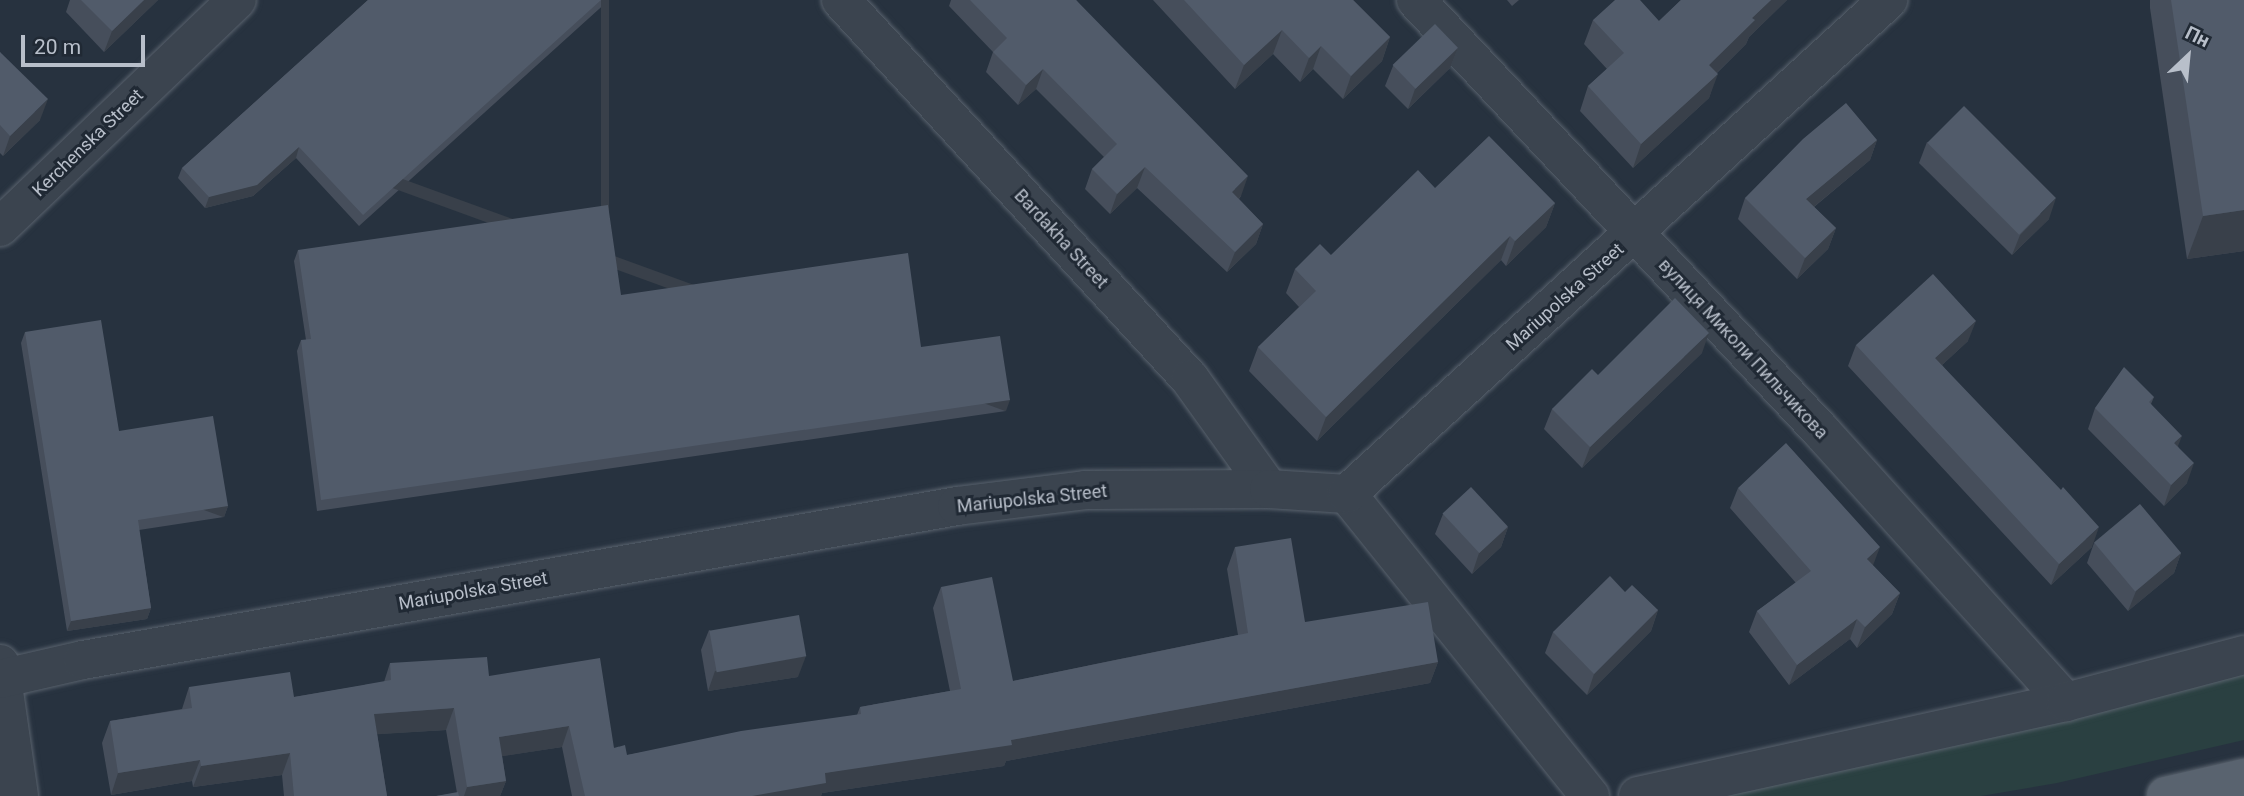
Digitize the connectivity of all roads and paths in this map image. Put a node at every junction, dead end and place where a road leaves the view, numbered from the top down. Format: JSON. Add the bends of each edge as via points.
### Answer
{"nodes":[{"id":1,"x":237,"y":0,"type":"edge"},
{"id":2,"x":841,"y":0,"type":"edge"},
{"id":3,"x":1416,"y":0,"type":"edge"},
{"id":4,"x":1888,"y":0,"type":"edge"},
{"id":5,"x":0,"y":227,"type":"edge"},
{"id":6,"x":1635,"y":233,"type":"junction"},
{"id":7,"x":1269,"y":489,"type":"junction"},
{"id":8,"x":1347,"y":494,"type":"junction"},
{"id":9,"x":2244,"y":655,"type":"edge"},
{"id":10,"x":1,"y":674,"type":"edge"},
{"id":11,"x":2066,"y":702,"type":"junction"},
{"id":12,"x":2244,"y":778,"type":"edge"},
{"id":13,"x":19,"y":796,"type":"edge"},
{"id":14,"x":1590,"y":796,"type":"edge"},
{"id":15,"x":1637,"y":796,"type":"edge"},
{"id":16,"x":2166,"y":796,"type":"edge"}],
"edges":[{"from":1,"to":5,"type":"street","name":"Kerchenska Street"},
{"from":2,"to":7,"type":"street","name":"Bardakha Street","via":[[1190,379]]},
{"from":3,"to":6,"type":"street","name":"вулиця Миколи Пильчикова"},
{"from":4,"to":6,"type":"street","name":"Mariupolska Street"},
{"from":6,"to":8,"type":"street","name":"Mariupolska Street"},
{"from":6,"to":11,"type":"street","name":"вулиця Миколи Пильчикова"},
{"from":7,"to":8,"type":"street","name":"Mariupolska Street"},
{"from":7,"to":10,"type":"street","name":"Mariupolska Street","via":[[1085,490],[957,506]]},
{"from":8,"to":14,"type":"street"},
{"from":9,"to":11,"type":"street"},
{"from":10,"to":13,"type":"street"},
{"from":11,"to":15,"type":"street"},
{"from":12,"to":16,"type":"main road"}]}
